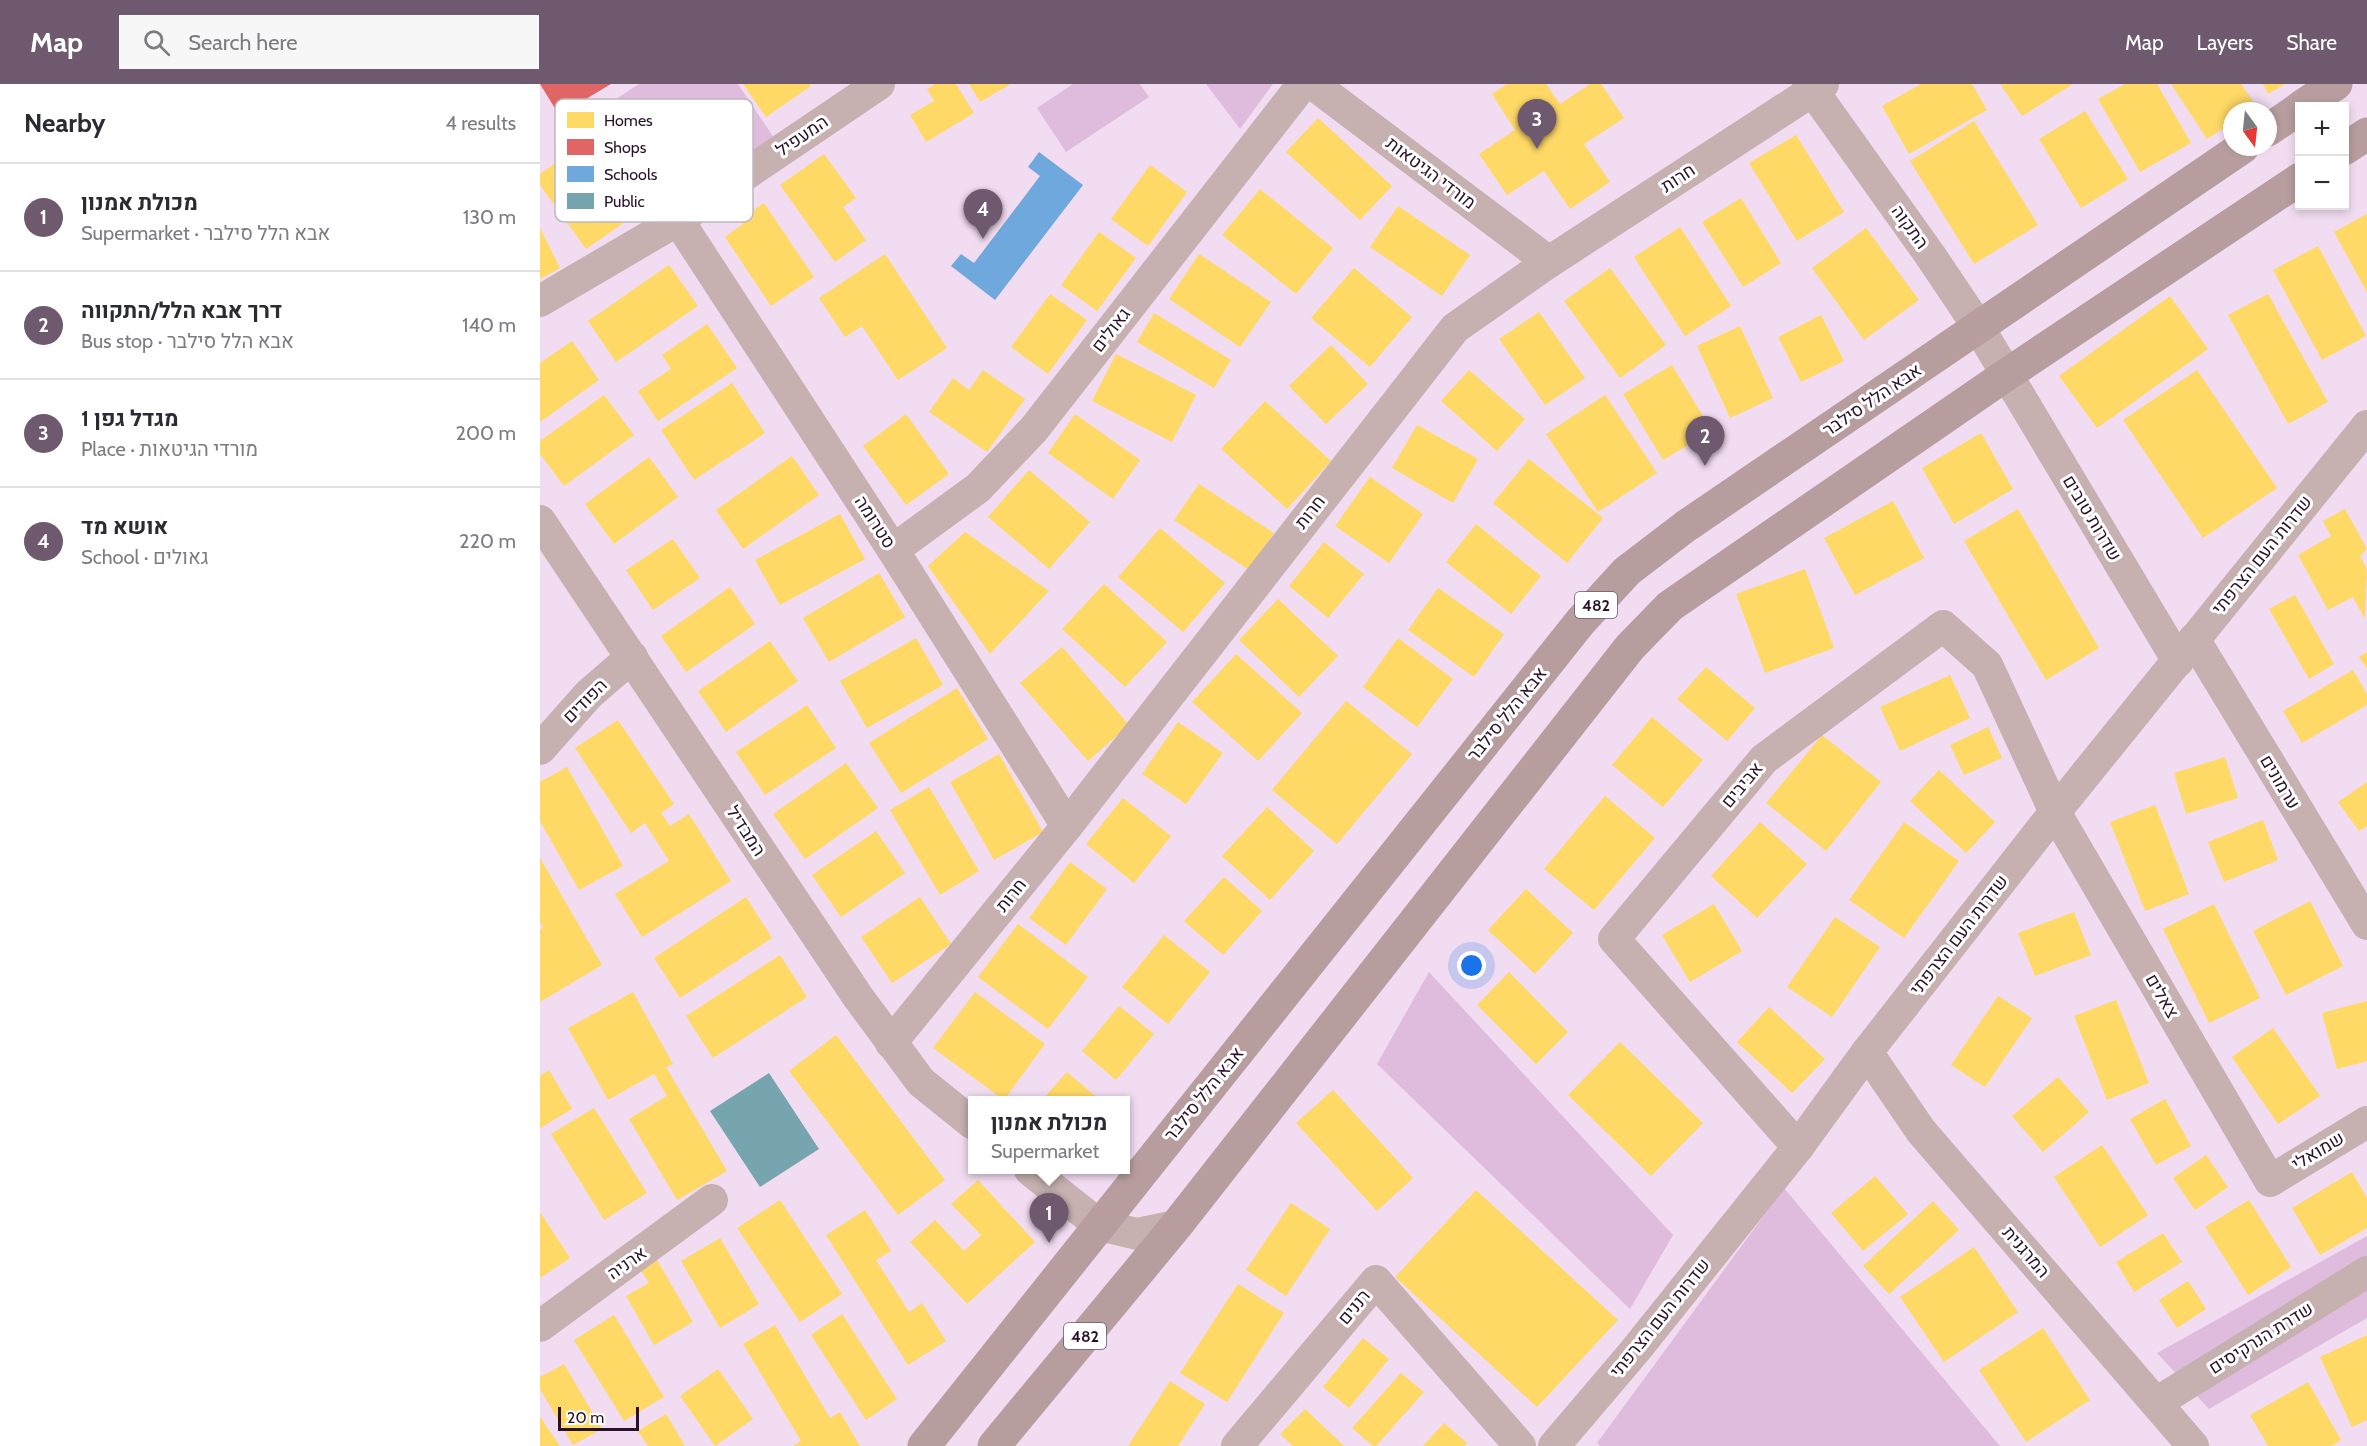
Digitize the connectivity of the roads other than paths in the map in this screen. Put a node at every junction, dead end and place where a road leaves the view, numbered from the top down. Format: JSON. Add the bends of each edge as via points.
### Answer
{"nodes":[{"id":1,"x":879,"y":84,"type":"edge"},
{"id":2,"x":1303,"y":84,"type":"edge"},
{"id":3,"x":1312,"y":84,"type":"edge"},
{"id":4,"x":2336,"y":84,"type":"edge"},
{"id":5,"x":1814,"y":86,"type":"edge"},
{"id":6,"x":2309,"y":102,"type":"edge"},
{"id":7,"x":2295,"y":111,"type":"edge"},
{"id":8,"x":2277,"y":124,"type":"edge"},
{"id":9,"x":2367,"y":134,"type":"edge"},
{"id":10,"x":2349,"y":146,"type":"edge"},
{"id":11,"x":2230,"y":156,"type":"edge"},
{"id":12,"x":753,"y":169,"type":"edge"},
{"id":13,"x":2295,"y":182,"type":"edge"},
{"id":14,"x":675,"y":222,"type":"edge"},
{"id":15,"x":679,"y":222,"type":"edge"},
{"id":16,"x":1549,"y":262,"type":"junction"},
{"id":17,"x":540,"y":301,"type":"edge"},
{"id":18,"x":1979,"y":328,"type":"junction"},
{"id":19,"x":2006,"y":375,"type":"junction"},
{"id":20,"x":2366,"y":429,"type":"edge"},
{"id":21,"x":540,"y":522,"type":"edge"},
{"id":22,"x":893,"y":550,"type":"junction"},
{"id":23,"x":2186,"y":650,"type":"junction"},
{"id":24,"x":632,"y":657,"type":"junction"},
{"id":25,"x":540,"y":748,"type":"edge"},
{"id":26,"x":2055,"y":812,"type":"junction"},
{"id":27,"x":1067,"y":826,"type":"junction"},
{"id":28,"x":2367,"y":924,"type":"edge"},
{"id":29,"x":891,"y":1043,"type":"junction"},
{"id":30,"x":1867,"y":1052,"type":"junction"},
{"id":31,"x":968,"y":1120,"type":"edge"},
{"id":32,"x":2367,"y":1122,"type":"edge"},
{"id":33,"x":1798,"y":1147,"type":"junction"},
{"id":34,"x":1035,"y":1174,"type":"edge"},
{"id":35,"x":2270,"y":1180,"type":"joint"},
{"id":36,"x":712,"y":1200,"type":"dead end"},
{"id":37,"x":1099,"y":1225,"type":"junction"},
{"id":38,"x":1176,"y":1226,"type":"junction"},
{"id":39,"x":2367,"y":1272,"type":"edge"},
{"id":40,"x":540,"y":1326,"type":"edge"},
{"id":41,"x":2156,"y":1403,"type":"junction"},
{"id":42,"x":924,"y":1446,"type":"edge"},
{"id":43,"x":994,"y":1446,"type":"edge"},
{"id":44,"x":1237,"y":1446,"type":"edge"},
{"id":45,"x":1520,"y":1446,"type":"edge"},
{"id":46,"x":1554,"y":1446,"type":"edge"},
{"id":47,"x":2193,"y":1446,"type":"edge"}],
"edges":[{"from":1,"to":12,"type":"street","name":"המעפיל"},
{"from":2,"to":22,"type":"street","name":"גאולים","via":[[1034,429],[978,488]]},
{"from":3,"to":16,"type":"street","name":"מורדי הגיטאות"},
{"from":4,"to":6,"type":"main road"},
{"from":5,"to":16,"type":"street","name":"חרות"},
{"from":5,"to":18,"type":"street","name":"התקוה"},
{"from":7,"to":8,"type":"main road"},
{"from":9,"to":10,"type":"main road"},
{"from":11,"to":18,"type":"main road","name":"אבא הלל סילבר","number":"482"},
{"from":13,"to":19,"type":"main road","number":"482"},
{"from":14,"to":17,"type":"street","name":"המעפיל"},
{"from":15,"to":22,"type":"street","name":"סטרומה"},
{"from":16,"to":27,"type":"street","name":"חרות","via":[[1479,309],[1441,344]]},
{"from":18,"to":19,"type":"street","name":"התקוה"},
{"from":18,"to":37,"type":"main road","name":"אבא הלל סילבר","number":"482","via":[[1686,526],[1626,571],[1581,621]]},
{"from":19,"to":23,"type":"street","name":"שדרות טובים"},
{"from":19,"to":38,"type":"main road","number":"482","via":[[1721,569],[1670,606],[1630,647]]},
{"from":20,"to":23,"type":"street","name":"שדרות העם הצרפתי"},
{"from":21,"to":24,"type":"street","name":"המבדיל"},
{"from":22,"to":27,"type":"street","name":"סטרומה"},
{"from":23,"to":26,"type":"street","name":"שדרות העם הצרפתי"},
{"from":23,"to":28,"type":"street","name":"ערמונים"},
{"from":24,"to":25,"type":"street","name":"הפודים","via":[[589,694]]},
{"from":24,"to":29,"type":"street","name":"המבדיל"},
{"from":26,"to":30,"type":"street","name":"שדרות העם הצרפתי"},
{"from":26,"to":33,"type":"street","name":"אביבים","via":[[1987,665],[1944,626],[1764,759],[1614,939]]},
{"from":26,"to":35,"type":"street","name":"צאלים"},
{"from":27,"to":29,"type":"street","name":"חרות"},
{"from":29,"to":31,"type":"street","name":"המבדיל","via":[[921,1082]]},
{"from":30,"to":33,"type":"street","name":"שדרות העם הצרפתי"},
{"from":30,"to":41,"type":"street","name":"המרגנית","via":[[1921,1131]]},
{"from":32,"to":35,"type":"street","name":"שמואלי"},
{"from":33,"to":46,"type":"street","name":"שדרות העם הצרפתי"},
{"from":34,"to":37,"type":"street"},
{"from":36,"to":40,"type":"street","name":"ארניה"},
{"from":37,"to":38,"type":"street","via":[[1137,1234]]},
{"from":37,"to":42,"type":"main road","name":"אבא הלל סילבר","number":"482"},
{"from":38,"to":43,"type":"main road","number":"482"},
{"from":39,"to":41,"type":"street","name":"שדרת הנרקיסים"},
{"from":41,"to":47,"type":"street","name":"המרגנית"},
{"from":44,"to":45,"type":"street","name":"רננים","via":[[1376,1281]]}]}
